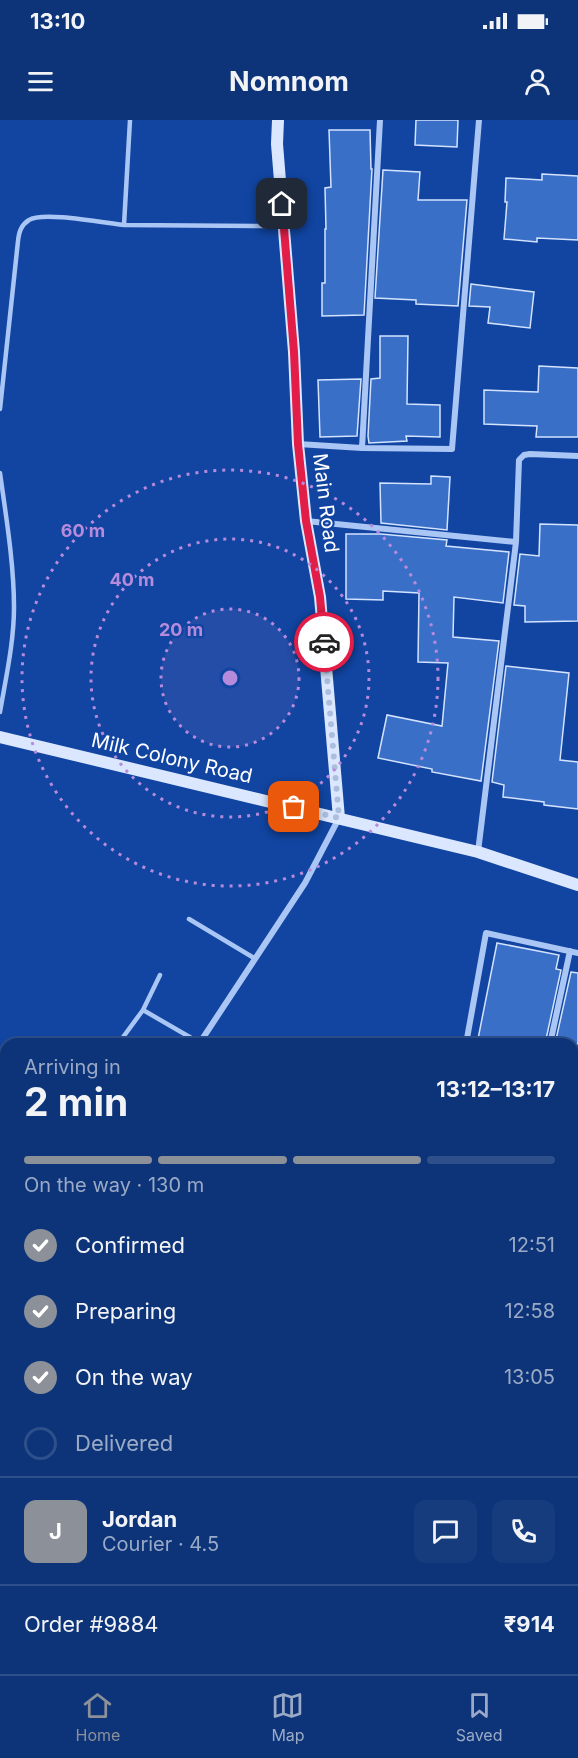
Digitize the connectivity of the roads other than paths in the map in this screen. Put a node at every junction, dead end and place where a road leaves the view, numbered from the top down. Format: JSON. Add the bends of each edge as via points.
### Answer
{"nodes":[{"id":1,"x":130,"y":120,"type":"edge"},
{"id":2,"x":278,"y":120,"type":"edge"},
{"id":3,"x":380,"y":120,"type":"edge"},
{"id":4,"x":479,"y":120,"type":"edge"},
{"id":5,"x":284,"y":224,"type":"junction"},
{"id":6,"x":124,"y":225,"type":"junction"},
{"id":7,"x":0,"y":409,"type":"edge"},
{"id":8,"x":298,"y":444,"type":"junction"},
{"id":9,"x":362,"y":447,"type":"junction"},
{"id":10,"x":578,"y":456,"type":"edge"},
{"id":11,"x":0,"y":474,"type":"edge"},
{"id":12,"x":306,"y":521,"type":"junction"},
{"id":13,"x":516,"y":542,"type":"junction"},
{"id":14,"x":0,"y":712,"type":"edge"},
{"id":15,"x":0,"y":737,"type":"edge"},
{"id":16,"x":339,"y":818,"type":"junction"},
{"id":17,"x":478,"y":852,"type":"junction"},
{"id":18,"x":578,"y":885,"type":"edge"},
{"id":19,"x":189,"y":920,"type":"dead end"},
{"id":20,"x":570,"y":951,"type":"junction"},
{"id":21,"x":578,"y":953,"type":"edge"},
{"id":22,"x":254,"y":958,"type":"junction"},
{"id":23,"x":160,"y":975,"type":"dead end"},
{"id":24,"x":143,"y":1010,"type":"junction"},
{"id":25,"x":122,"y":1038,"type":"edge"},
{"id":26,"x":190,"y":1038,"type":"edge"},
{"id":27,"x":204,"y":1038,"type":"edge"},
{"id":28,"x":467,"y":1038,"type":"edge"},
{"id":29,"x":551,"y":1038,"type":"edge"}],
"edges":[{"from":1,"to":6,"type":"lane"},
{"from":2,"to":5,"type":"street","name":"Main Road"},
{"from":3,"to":9,"type":"street"},
{"from":4,"to":9,"type":"street","via":[[452,449]]},
{"from":5,"to":6,"type":"lane"},
{"from":5,"to":8,"type":"street","name":"Main Road"},
{"from":6,"to":7,"type":"lane","via":[[44,216],[30,219],[22,226]]},
{"from":8,"to":9,"type":"street"},
{"from":8,"to":12,"type":"street","name":"Main Road"},
{"from":10,"to":13,"type":"street","via":[[530,454],[519,460]]},
{"from":11,"to":14,"type":"lane","via":[[14,589],[12,634]]},
{"from":12,"to":13,"type":"street"},
{"from":12,"to":16,"type":"street","name":"Main Road","via":[[320,597]]},
{"from":13,"to":17,"type":"street"},
{"from":15,"to":16,"type":"street","name":"Milk Colony Road"},
{"from":16,"to":17,"type":"street","name":"Milk Colony Road"},
{"from":16,"to":22,"type":"street","via":[[305,883]]},
{"from":17,"to":18,"type":"street","name":"Milk Colony Road"},
{"from":19,"to":22,"type":"lane"},
{"from":20,"to":21,"type":"street"},
{"from":20,"to":28,"type":"street","via":[[486,933]]},
{"from":20,"to":29,"type":"street"},
{"from":22,"to":27,"type":"street"},
{"from":23,"to":24,"type":"lane"},
{"from":24,"to":25,"type":"lane"},
{"from":24,"to":26,"type":"lane"}]}
